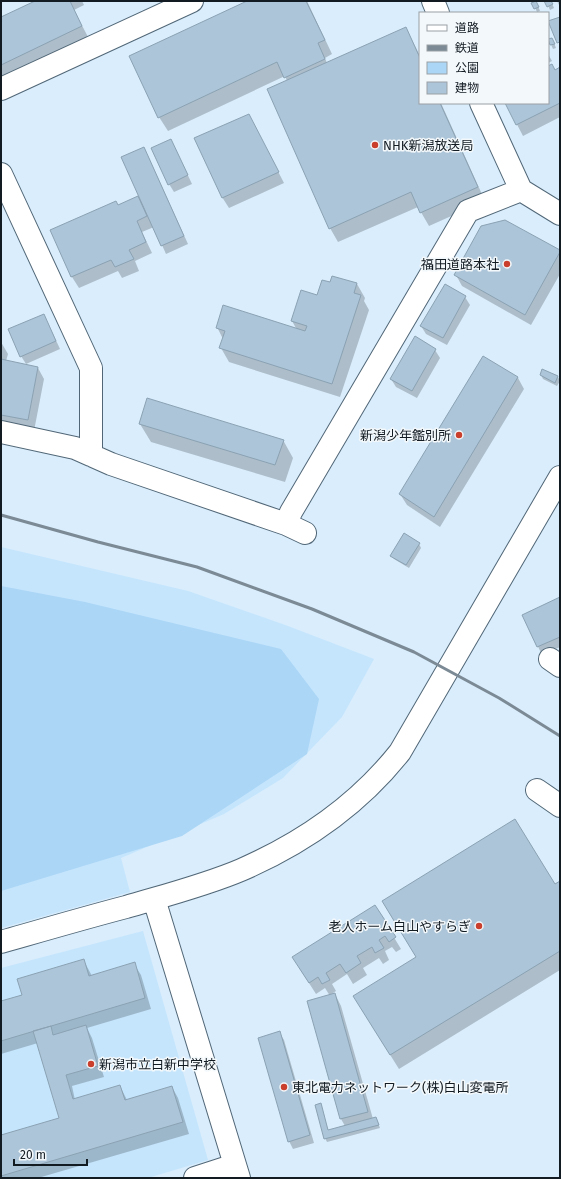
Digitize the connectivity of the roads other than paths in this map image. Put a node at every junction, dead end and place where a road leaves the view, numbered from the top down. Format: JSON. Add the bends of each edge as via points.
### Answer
{"nodes":[{"id":1,"x":192,"y":1,"type":"edge"},
{"id":2,"x":433,"y":1,"type":"edge"},
{"id":3,"x":438,"y":12,"type":"edge"},
{"id":4,"x":1,"y":89,"type":"edge"},
{"id":5,"x":480,"y":104,"type":"edge"},
{"id":6,"x":1,"y":174,"type":"edge"},
{"id":7,"x":521,"y":190,"type":"junction"},
{"id":8,"x":560,"y":214,"type":"edge"},
{"id":9,"x":1,"y":432,"type":"edge"},
{"id":10,"x":91,"y":455,"type":"junction"},
{"id":11,"x":560,"y":477,"type":"edge"},
{"id":12,"x":286,"y":524,"type":"junction"},
{"id":13,"x":305,"y":533,"type":"dead end"},
{"id":14,"x":537,"y":790,"type":"dead end"},
{"id":15,"x":560,"y":806,"type":"edge"},
{"id":16,"x":154,"y":899,"type":"junction"},
{"id":17,"x":1,"y":942,"type":"edge"},
{"id":18,"x":237,"y":1172,"type":"edge"},
{"id":19,"x":195,"y":1178,"type":"edge"}],
"edges":[{"from":1,"to":4,"type":"street"},
{"from":2,"to":3,"type":"street"},
{"from":5,"to":7,"type":"street"},
{"from":6,"to":10,"type":"street","via":[[91,368]]},
{"from":7,"to":8,"type":"street"},
{"from":7,"to":12,"type":"street","via":[[468,211]]},
{"from":9,"to":10,"type":"street","via":[[75,448]]},
{"from":10,"to":12,"type":"street"},
{"from":11,"to":16,"type":"street","via":[[400,752],[384,772],[348,806],[316,830],[281,851],[240,870]]},
{"from":12,"to":13,"type":"street"},
{"from":14,"to":15,"type":"street"},
{"from":16,"to":17,"type":"street"},
{"from":16,"to":18,"type":"street"},
{"from":18,"to":19,"type":"street"}]}
